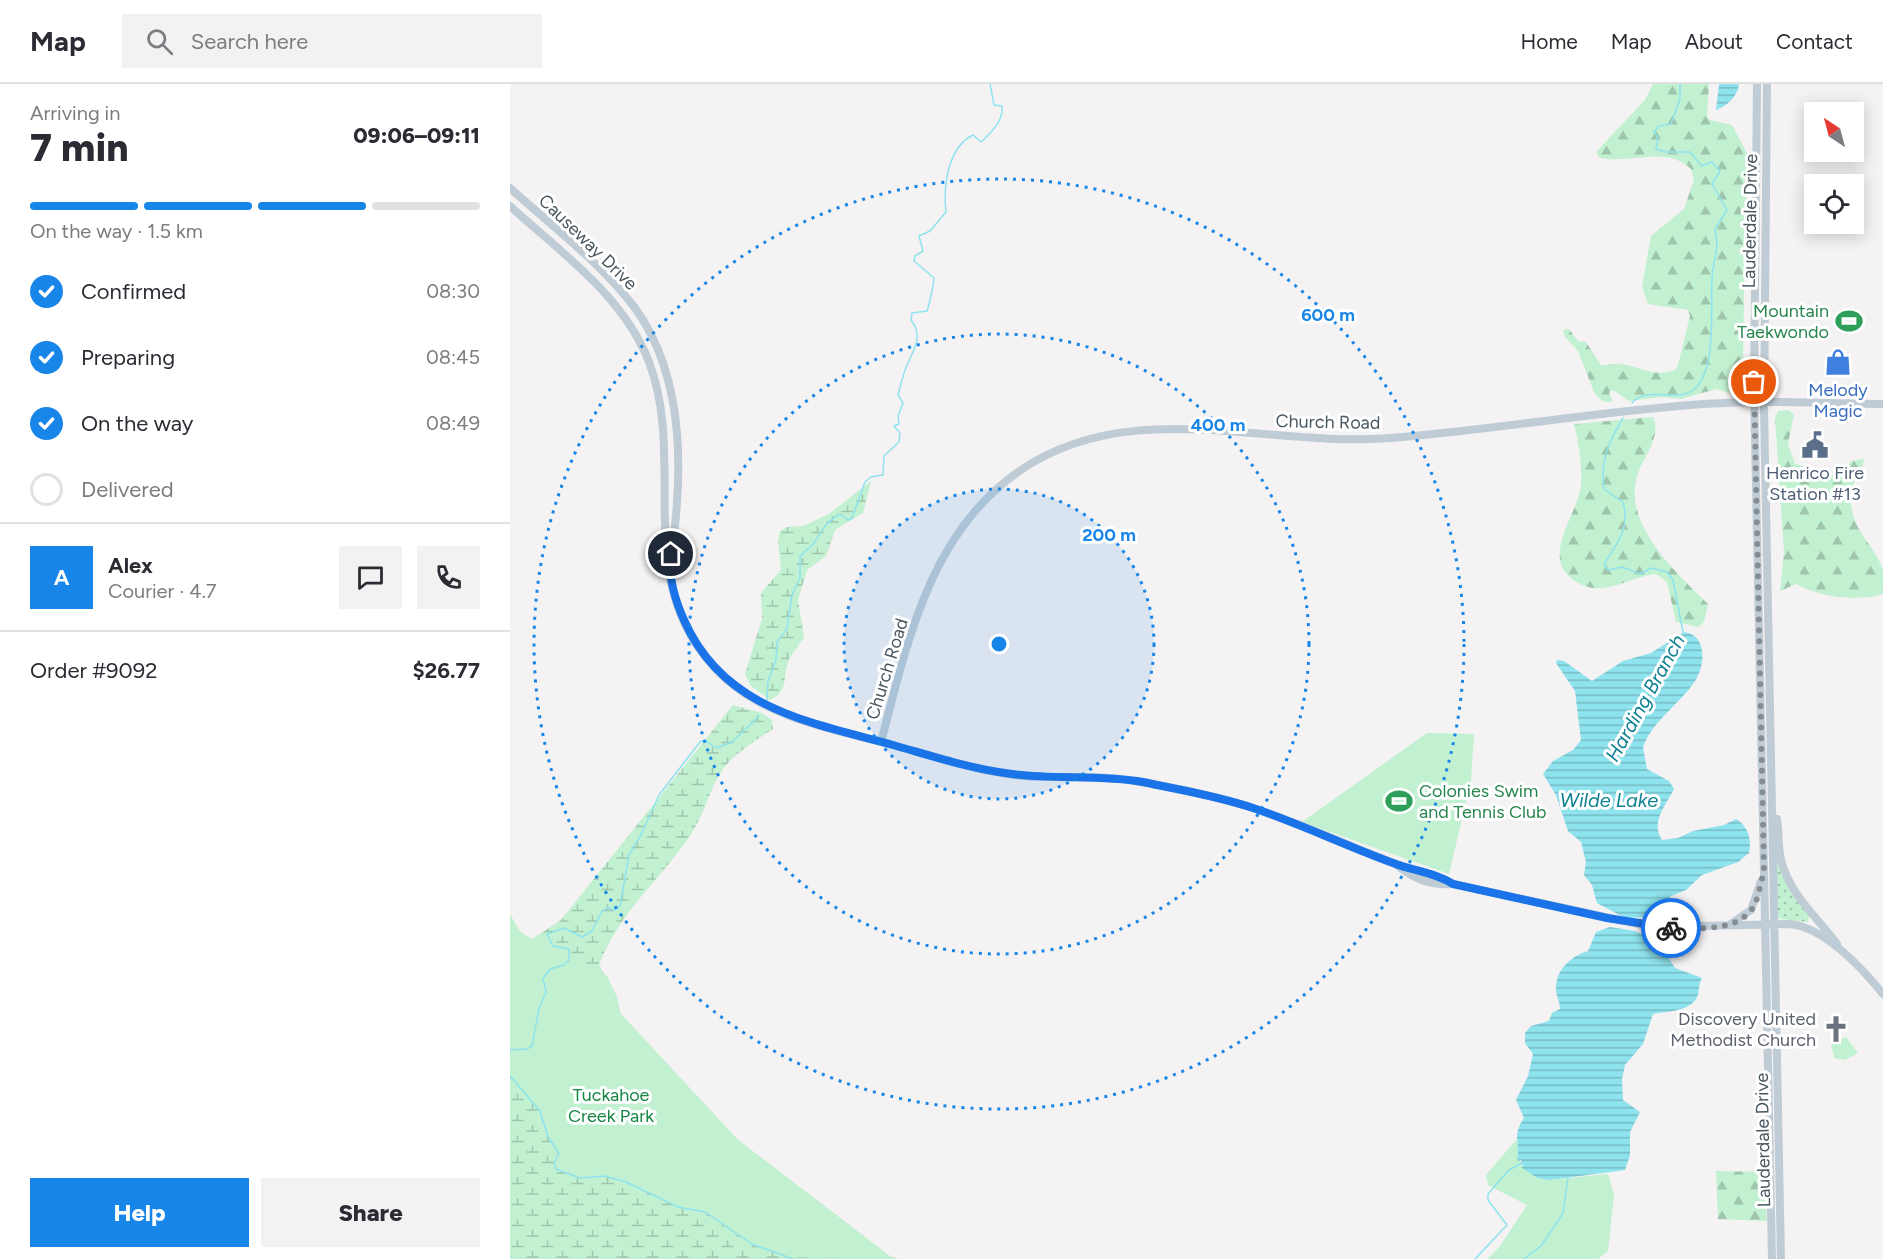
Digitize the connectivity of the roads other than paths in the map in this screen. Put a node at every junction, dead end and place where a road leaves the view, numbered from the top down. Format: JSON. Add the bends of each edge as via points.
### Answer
{"nodes":[{"id":1,"x":1757,"y":84,"type":"edge"},
{"id":2,"x":1767,"y":84,"type":"edge"},
{"id":3,"x":510,"y":188,"type":"edge"},
{"id":4,"x":510,"y":206,"type":"edge"},
{"id":5,"x":1754,"y":402,"type":"junction"},
{"id":6,"x":1764,"y":402,"type":"junction"},
{"id":7,"x":1883,"y":404,"type":"edge"},
{"id":8,"x":669,"y":565,"type":"junction"},
{"id":9,"x":881,"y":742,"type":"junction"},
{"id":10,"x":1772,"y":784,"type":"junction"},
{"id":11,"x":1764,"y":871,"type":"junction"},
{"id":12,"x":1764,"y":925,"type":"junction"},
{"id":13,"x":1774,"y":925,"type":"junction"},
{"id":14,"x":1726,"y":926,"type":"junction"},
{"id":15,"x":1847,"y":958,"type":"junction"},
{"id":16,"x":1883,"y":994,"type":"edge"},
{"id":17,"x":1772,"y":1259,"type":"edge"},
{"id":18,"x":1781,"y":1259,"type":"edge"}],
"edges":[{"from":1,"to":5,"type":"street","name":"Lauderdale Drive"},
{"from":2,"to":6,"type":"street","name":"Lauderdale Drive"},
{"from":3,"to":8,"type":"street","name":"Causeway Drive","via":[[625,296],[646,325],[660,355],[670,386],[676,430],[676,498]]},
{"from":4,"to":8,"type":"street","name":"Causeway Drive","via":[[612,301],[648,360],[662,413],[664,535]]},
{"from":5,"to":6,"type":"street","name":"Church Road"},
{"from":5,"to":9,"type":"street","name":"Church Road","via":[[1646,409],[1391,438],[1312,440],[1154,428],[1111,433],[1069,445],[1033,462],[1003,483],[954,537],[927,587]]},
{"from":5,"to":11,"type":"street","name":"Lauderdale Drive"},
{"from":6,"to":7,"type":"street","name":"Church Road"},
{"from":6,"to":10,"type":"street","name":"Lauderdale Drive"},
{"from":8,"to":9,"type":"street","name":"Causeway Drive","via":[[687,627],[698,647],[728,681],[749,697],[783,713]]},
{"from":9,"to":14,"type":"street","name":"Causeway Drive","via":[[995,772],[1126,779],[1234,802],[1396,864],[1427,882],[1453,884],[1636,924],[1665,928]]},
{"from":10,"to":13,"type":"street","name":"Lauderdale Drive"},
{"from":10,"to":15,"type":"street","via":[[1785,871],[1804,905]]},
{"from":11,"to":12,"type":"street","name":"Lauderdale Drive"},
{"from":11,"to":14,"type":"street","via":[[1751,910]]},
{"from":12,"to":13,"type":"street","name":"Causeway Drive"},
{"from":12,"to":14,"type":"street","name":"Causeway Drive"},
{"from":12,"to":17,"type":"street","name":"Lauderdale Drive"},
{"from":13,"to":15,"type":"street","name":"Causeway Drive","via":[[1810,929]]},
{"from":13,"to":18,"type":"street","name":"Lauderdale Drive"},
{"from":15,"to":16,"type":"street"}]}
